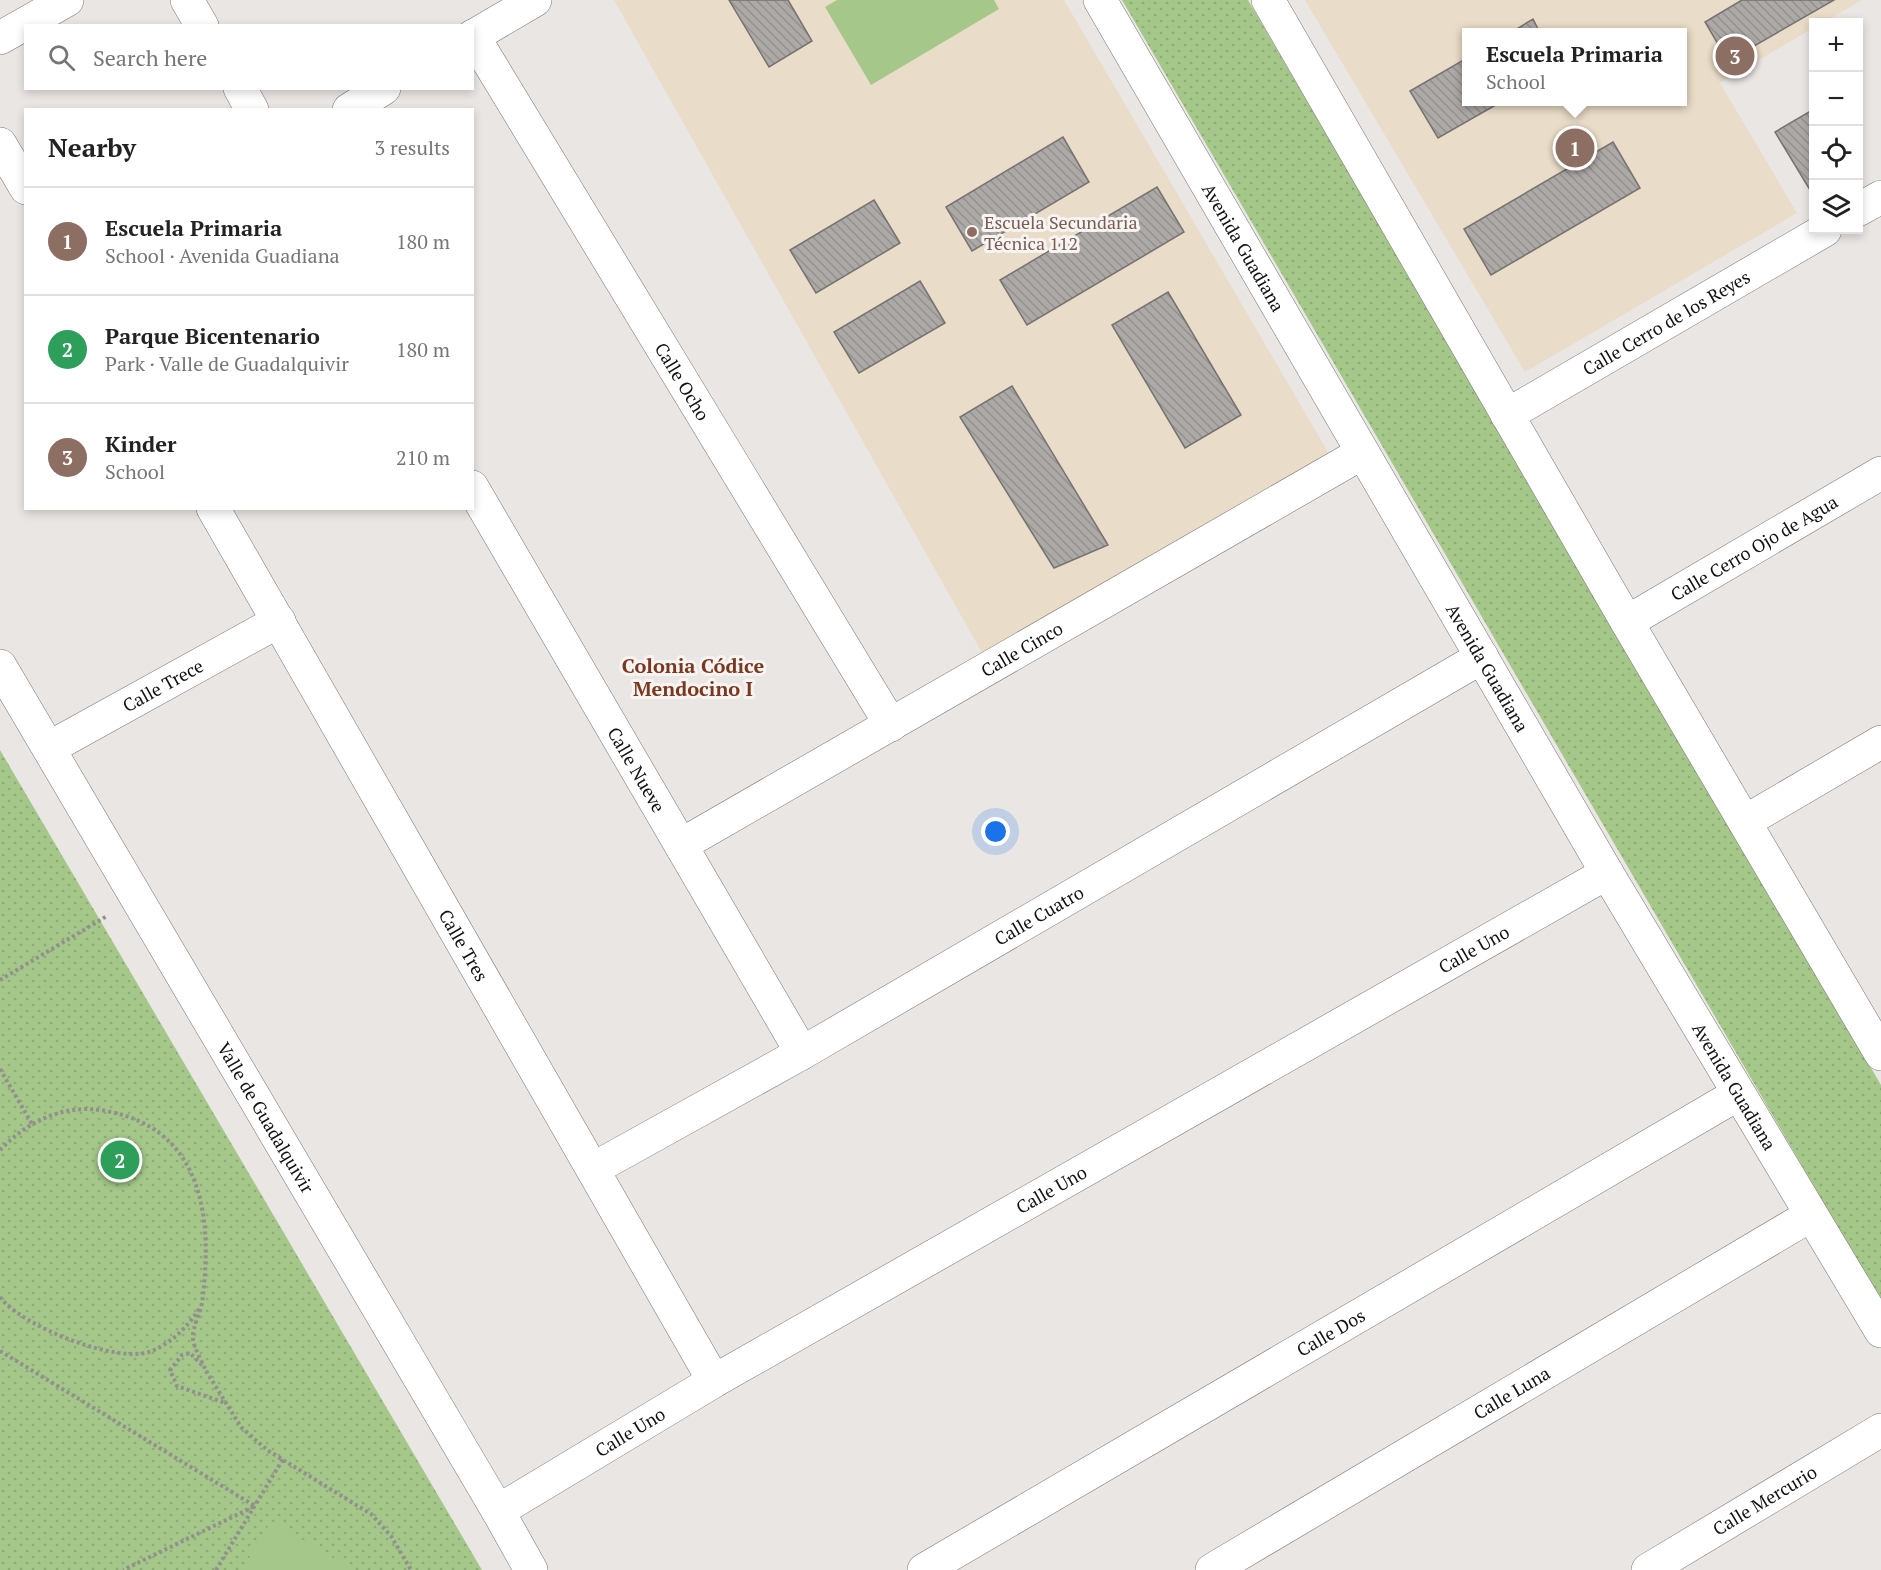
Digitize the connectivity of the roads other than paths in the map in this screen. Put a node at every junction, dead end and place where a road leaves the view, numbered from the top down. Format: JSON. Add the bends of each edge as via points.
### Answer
{"nodes":[{"id":1,"x":67,"y":0,"type":"edge"},
{"id":2,"x":187,"y":0,"type":"edge"},
{"id":3,"x":536,"y":0,"type":"edge"},
{"id":4,"x":1100,"y":0,"type":"edge"},
{"id":5,"x":1268,"y":0,"type":"edge"},
{"id":6,"x":24,"y":24,"type":"edge"},
{"id":7,"x":25,"y":24,"type":"edge"},
{"id":8,"x":201,"y":24,"type":"edge"},
{"id":9,"x":474,"y":35,"type":"edge"},
{"id":10,"x":0,"y":38,"type":"edge"},
{"id":11,"x":474,"y":38,"type":"edge"},
{"id":12,"x":241,"y":90,"type":"edge"},
{"id":13,"x":381,"y":90,"type":"edge"},
{"id":14,"x":251,"y":108,"type":"edge"},
{"id":15,"x":352,"y":108,"type":"edge"},
{"id":16,"x":0,"y":144,"type":"edge"},
{"id":17,"x":24,"y":185,"type":"edge"},
{"id":18,"x":1881,"y":197,"type":"edge"},
{"id":19,"x":1863,"y":207,"type":"edge"},
{"id":20,"x":1818,"y":234,"type":"edge"},
{"id":21,"x":1507,"y":415,"type":"junction"},
{"id":22,"x":1362,"y":453,"type":"junction"},
{"id":23,"x":1881,"y":473,"type":"edge"},
{"id":24,"x":474,"y":490,"type":"edge"},
{"id":25,"x":214,"y":510,"type":"edge"},
{"id":26,"x":279,"y":621,"type":"junction"},
{"id":27,"x":1627,"y":622,"type":"junction"},
{"id":28,"x":1482,"y":657,"type":"junction"},
{"id":29,"x":3,"y":678,"type":"edge"},
{"id":30,"x":891,"y":725,"type":"junction"},
{"id":31,"x":1881,"y":742,"type":"edge"},
{"id":32,"x":49,"y":748,"type":"junction"},
{"id":33,"x":1746,"y":821,"type":"junction"},
{"id":34,"x":681,"y":844,"type":"junction"},
{"id":35,"x":1607,"y":873,"type":"junction"},
{"id":36,"x":1877,"y":1036,"type":"edge"},
{"id":37,"x":802,"y":1053,"type":"junction"},
{"id":38,"x":1738,"y":1094,"type":"junction"},
{"id":39,"x":593,"y":1169,"type":"junction"},
{"id":40,"x":1811,"y":1215,"type":"junction"},
{"id":41,"x":1881,"y":1331,"type":"edge"},
{"id":42,"x":714,"y":1381,"type":"junction"},
{"id":43,"x":1881,"y":1430,"type":"edge"},
{"id":44,"x":498,"y":1510,"type":"junction"},
{"id":45,"x":531,"y":1570,"type":"edge"},
{"id":46,"x":924,"y":1570,"type":"edge"},
{"id":47,"x":1212,"y":1570,"type":"edge"},
{"id":48,"x":1648,"y":1570,"type":"edge"}],
"edges":[{"from":1,"to":7,"type":"street"},
{"from":2,"to":8,"type":"street"},
{"from":3,"to":9,"type":"street"},
{"from":4,"to":22,"type":"street","name":"Avenida Guadiana"},
{"from":5,"to":21,"type":"street"},
{"from":6,"to":10,"type":"street"},
{"from":11,"to":30,"type":"street","name":"Calle Ocho"},
{"from":12,"to":14,"type":"street"},
{"from":13,"to":15,"type":"street"},
{"from":16,"to":17,"type":"street"},
{"from":18,"to":19,"type":"street"},
{"from":20,"to":21,"type":"street","name":"Calle Cerro de los Reyes"},
{"from":21,"to":27,"type":"street"},
{"from":22,"to":28,"type":"street","name":"Avenida Guadiana"},
{"from":22,"to":30,"type":"street","name":"Calle Cinco"},
{"from":23,"to":27,"type":"street","name":"Calle Cerro Ojo de Agua"},
{"from":24,"to":34,"type":"street","name":"Calle Nueve"},
{"from":25,"to":26,"type":"street","name":"Calle Tres"},
{"from":26,"to":32,"type":"street","name":"Calle Trece"},
{"from":26,"to":39,"type":"street","name":"Calle Tres"},
{"from":27,"to":33,"type":"street"},
{"from":28,"to":35,"type":"street","name":"Avenida Guadiana"},
{"from":28,"to":37,"type":"street","name":"Calle Cuatro"},
{"from":29,"to":32,"type":"street","name":"Valle de Guadalquivir"},
{"from":30,"to":34,"type":"street","name":"Calle Cinco"},
{"from":31,"to":33,"type":"street"},
{"from":32,"to":44,"type":"street","name":"Valle de Guadalquivir"},
{"from":33,"to":36,"type":"street"},
{"from":34,"to":37,"type":"street","name":"Calle Nueve"},
{"from":35,"to":38,"type":"street","name":"Avenida Guadiana"},
{"from":35,"to":42,"type":"street","name":"Calle Uno"},
{"from":37,"to":39,"type":"street","name":"Calle Cuatro"},
{"from":38,"to":40,"type":"street","name":"Avenida Guadiana"},
{"from":38,"to":46,"type":"street","name":"Calle Dos"},
{"from":39,"to":42,"type":"street","name":"Calle Tres"},
{"from":40,"to":41,"type":"street","name":"Avenida Guadiana"},
{"from":40,"to":47,"type":"street","name":"Calle Luna"},
{"from":42,"to":44,"type":"street","name":"Calle Uno"},
{"from":43,"to":48,"type":"street","name":"Calle Mercurio"},
{"from":44,"to":45,"type":"street","name":"Valle de Guadalquivir"}]}
